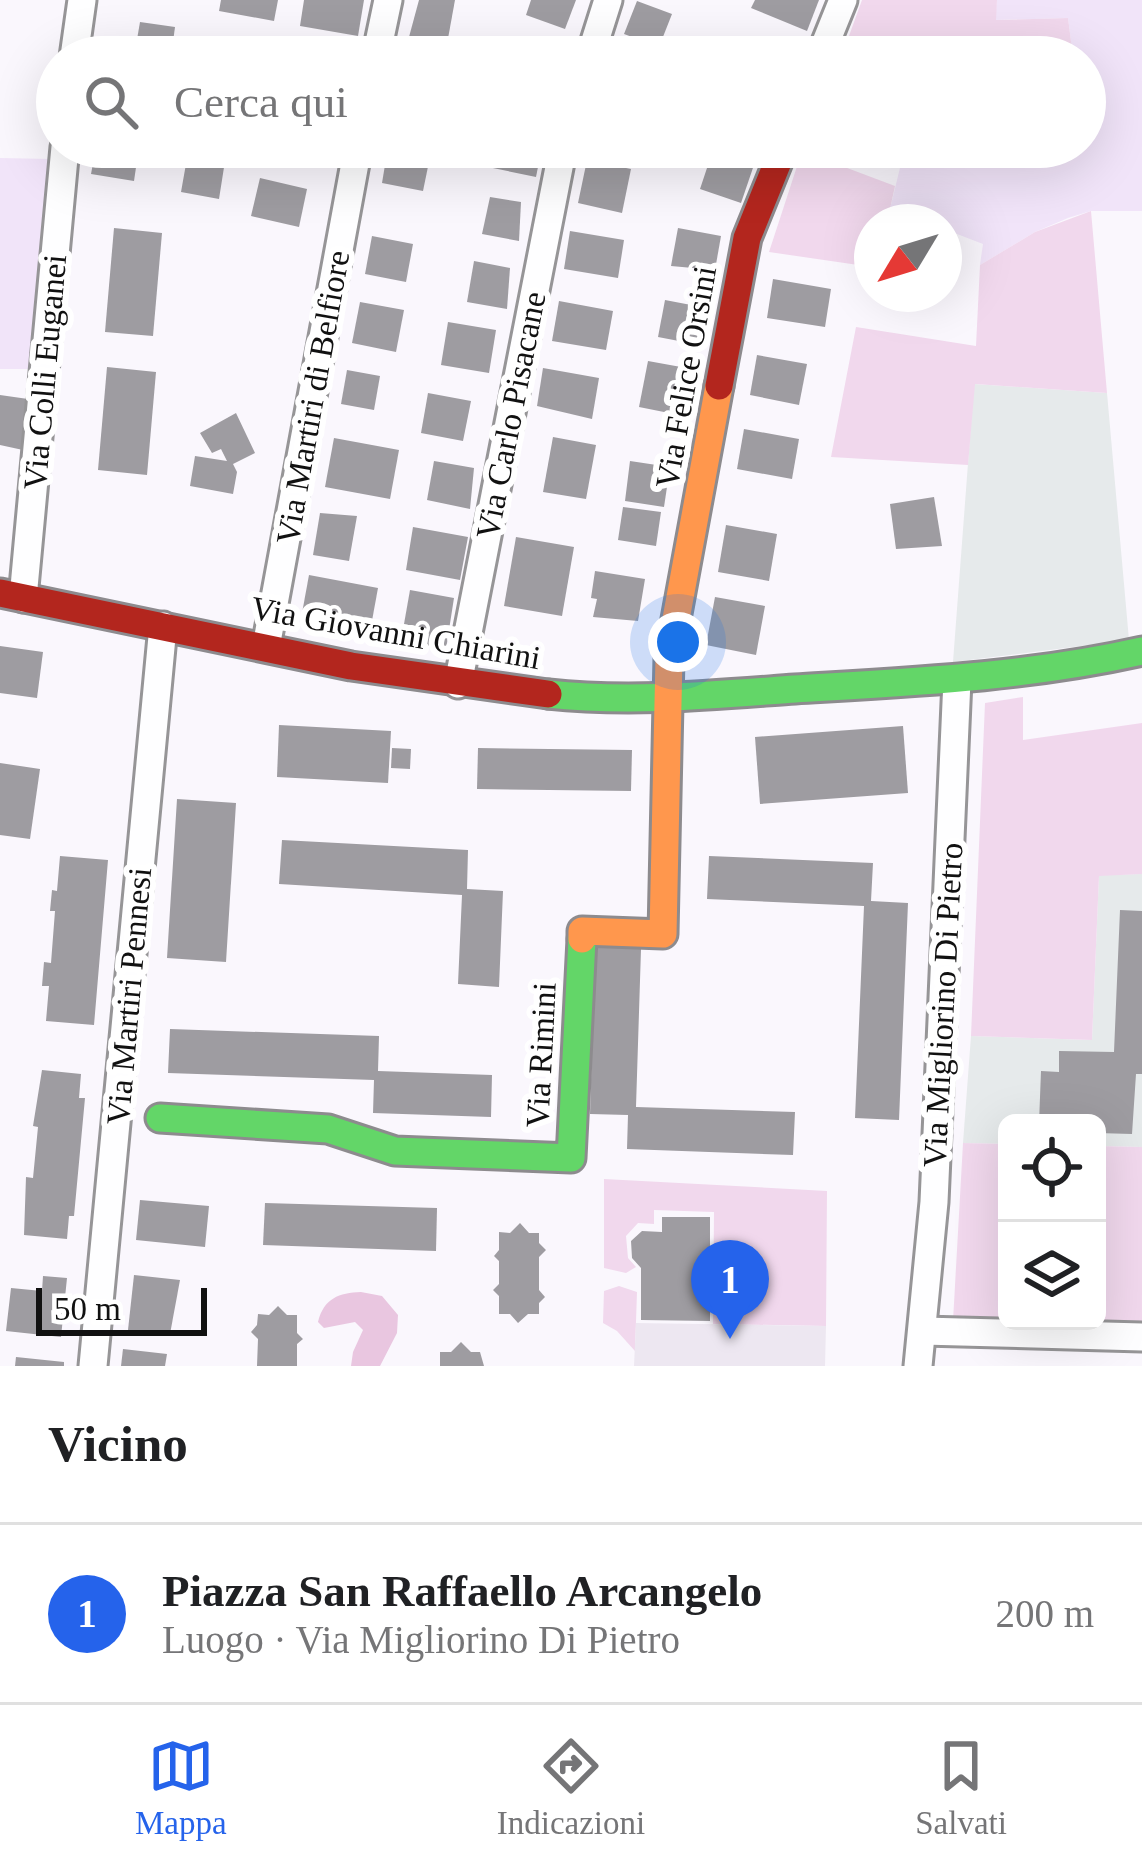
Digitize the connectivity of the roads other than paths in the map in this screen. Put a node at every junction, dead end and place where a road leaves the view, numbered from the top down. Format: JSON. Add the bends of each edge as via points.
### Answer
{"nodes":[{"id":1,"x":82,"y":0,"type":"edge"},
{"id":2,"x":388,"y":0,"type":"edge"},
{"id":3,"x":608,"y":0,"type":"edge"},
{"id":4,"x":843,"y":0,"type":"edge"},
{"id":5,"x":77,"y":36,"type":"edge"},
{"id":6,"x":380,"y":36,"type":"edge"},
{"id":7,"x":597,"y":36,"type":"edge"},
{"id":8,"x":828,"y":36,"type":"edge"},
{"id":9,"x":63,"y":168,"type":"edge"},
{"id":10,"x":354,"y":168,"type":"edge"},
{"id":11,"x":559,"y":168,"type":"edge"},
{"id":12,"x":775,"y":168,"type":"edge"},
{"id":13,"x":12,"y":595,"type":"edge"},
{"id":14,"x":163,"y":626,"type":"junction"},
{"id":15,"x":266,"y":647,"type":"junction"},
{"id":16,"x":1142,"y":651,"type":"edge"},
{"id":17,"x":957,"y":680,"type":"junction"},
{"id":18,"x":458,"y":684,"type":"junction"},
{"id":19,"x":669,"y":697,"type":"junction"},
{"id":20,"x":160,"y":1118,"type":"dead end"},
{"id":21,"x":923,"y":1331,"type":"junction"},
{"id":22,"x":1142,"y":1337,"type":"edge"},
{"id":23,"x":93,"y":1366,"type":"edge"},
{"id":24,"x":918,"y":1366,"type":"edge"}],
"edges":[{"from":1,"to":5,"type":"street"},
{"from":2,"to":6,"type":"street"},
{"from":3,"to":7,"type":"street"},
{"from":4,"to":8,"type":"street"},
{"from":9,"to":13,"type":"street","name":"Via Colli Euganei"},
{"from":10,"to":15,"type":"street","name":"Via Martiri di Belfiore"},
{"from":11,"to":18,"type":"street","name":"Via Carlo Pisacane"},
{"from":12,"to":19,"type":"street","name":"Via Felice Orsini","via":[[747,238],[669,657]]},
{"from":13,"to":14,"type":"street","name":"Via Giovanni Chiarini"},
{"from":14,"to":15,"type":"street","name":"Via Giovanni Chiarini"},
{"from":14,"to":23,"type":"street","name":"Via Martiri Pennesi"},
{"from":15,"to":18,"type":"street","name":"Via Giovanni Chiarini"},
{"from":16,"to":17,"type":"street","name":"Via Giovanni Chiarini"},
{"from":17,"to":19,"type":"street","name":"Via Giovanni Chiarini"},
{"from":17,"to":21,"type":"street","name":"Via Migliorino Di Pietro"},
{"from":18,"to":19,"type":"street","name":"Via Giovanni Chiarini","via":[[568,697]]},
{"from":19,"to":20,"type":"street","name":"Via Rimini","via":[[663,934],[582,932],[571,1158],[395,1151],[328,1129]]},
{"from":21,"to":22,"type":"street"},
{"from":21,"to":24,"type":"street","name":"Via Migliorino Di Pietro"}]}
